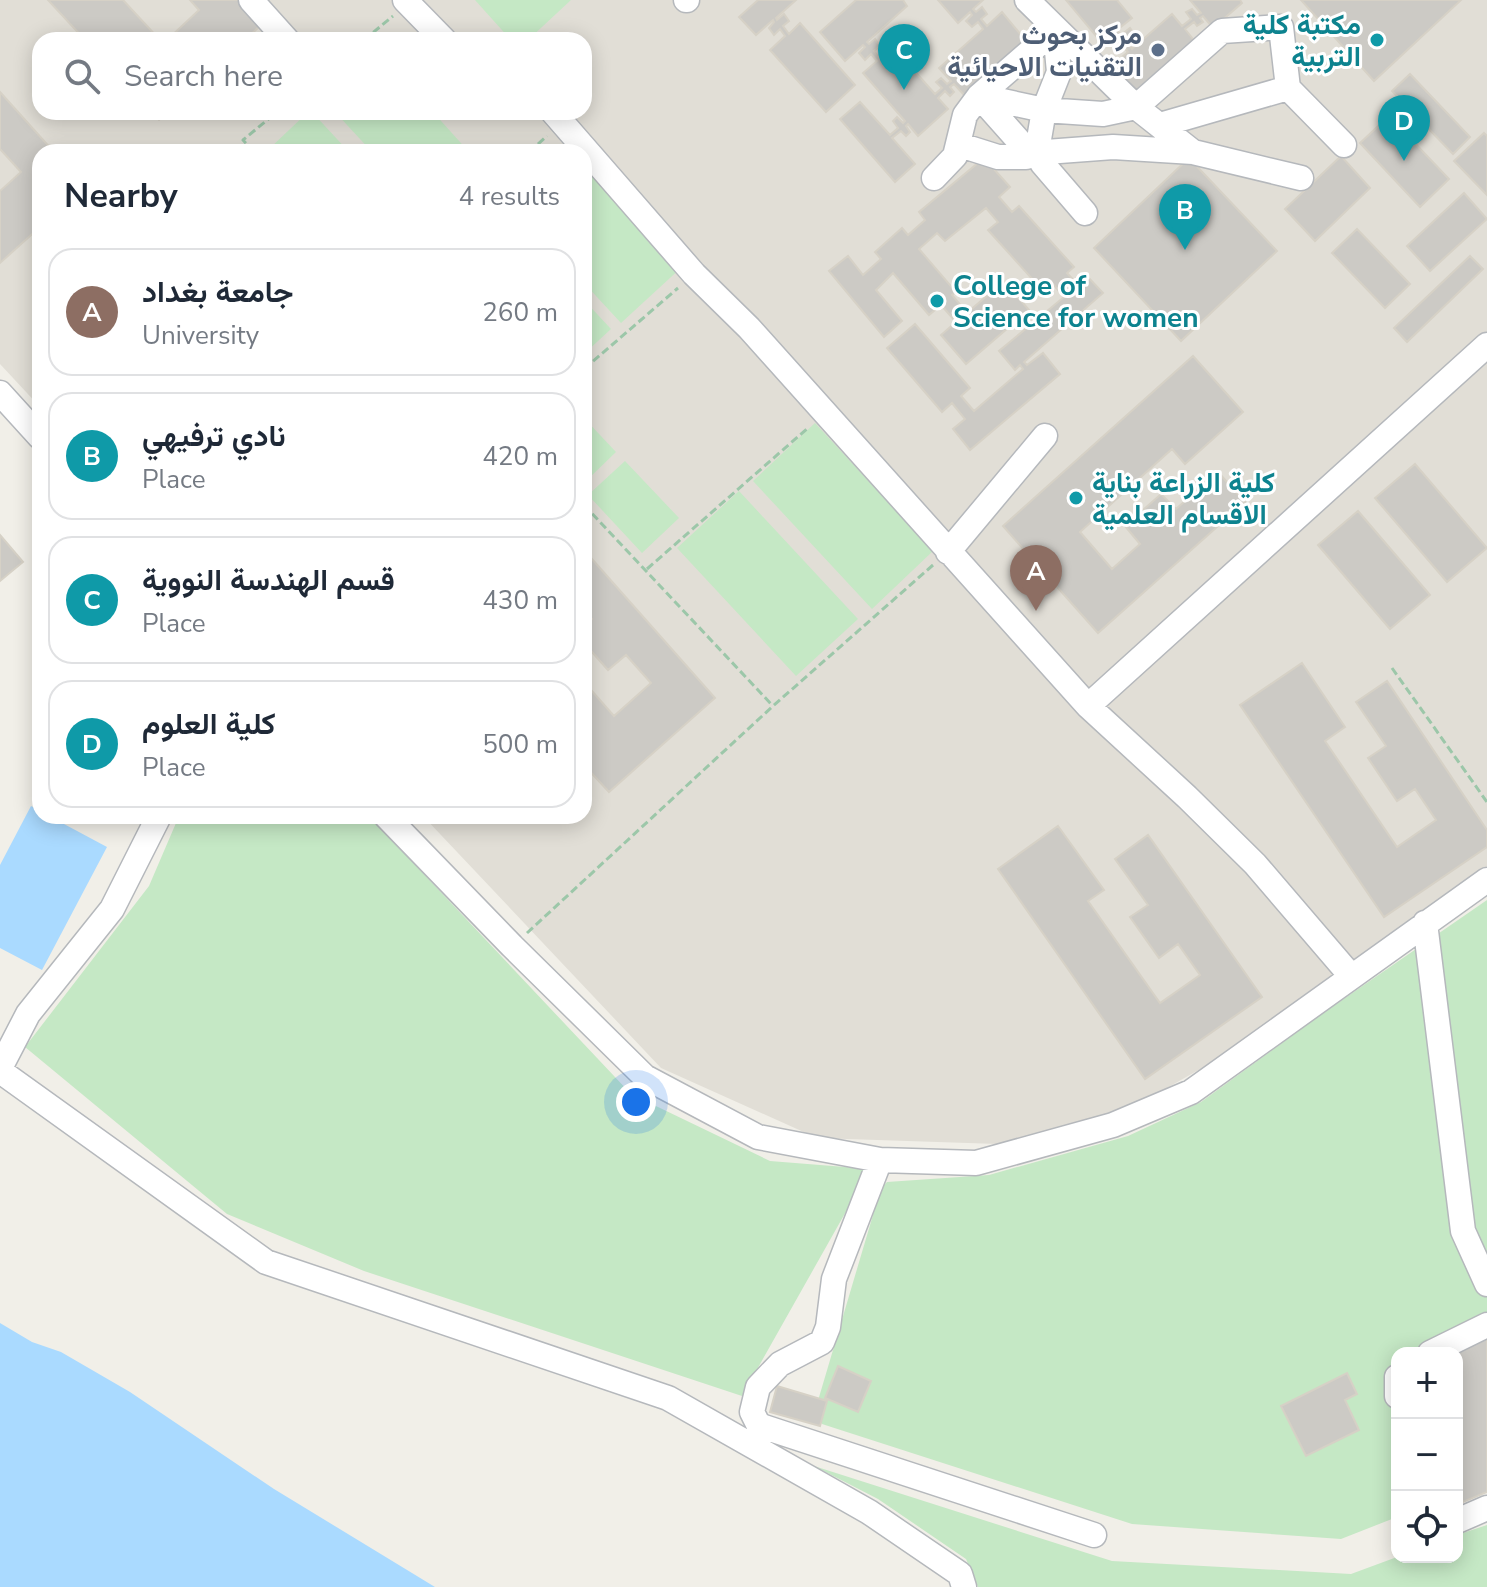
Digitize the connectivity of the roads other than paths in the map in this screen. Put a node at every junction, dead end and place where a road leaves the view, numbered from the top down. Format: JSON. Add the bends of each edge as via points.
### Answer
{"nodes":[{"id":1,"x":251,"y":0,"type":"edge"},
{"id":2,"x":1027,"y":0,"type":"edge"},
{"id":3,"x":407,"y":2,"type":"edge"},
{"id":4,"x":1055,"y":30,"type":"junction"},
{"id":5,"x":280,"y":32,"type":"edge"},
{"id":6,"x":436,"y":32,"type":"edge"},
{"id":7,"x":1288,"y":88,"type":"junction"},
{"id":8,"x":979,"y":96,"type":"junction"},
{"id":9,"x":1136,"y":107,"type":"junction"},
{"id":10,"x":1044,"y":110,"type":"junction"},
{"id":11,"x":1084,"y":112,"type":"junction"},
{"id":12,"x":560,"y":120,"type":"edge"},
{"id":13,"x":1160,"y":125,"type":"junction"},
{"id":14,"x":581,"y":144,"type":"edge"},
{"id":15,"x":960,"y":145,"type":"junction"},
{"id":16,"x":1344,"y":145,"type":"dead end"},
{"id":17,"x":1113,"y":147,"type":"junction"},
{"id":18,"x":1193,"y":152,"type":"junction"},
{"id":19,"x":1036,"y":153,"type":"junction"},
{"id":20,"x":592,"y":157,"type":"edge"},
{"id":21,"x":934,"y":178,"type":"dead end"},
{"id":22,"x":1301,"y":178,"type":"dead end"},
{"id":23,"x":1085,"y":213,"type":"dead end"},
{"id":24,"x":1487,"y":345,"type":"edge"},
{"id":25,"x":0,"y":393,"type":"edge"},
{"id":26,"x":32,"y":428,"type":"edge"},
{"id":27,"x":1045,"y":436,"type":"dead end"},
{"id":28,"x":948,"y":552,"type":"junction"},
{"id":29,"x":1088,"y":706,"type":"junction"},
{"id":30,"x":155,"y":824,"type":"edge"},
{"id":31,"x":394,"y":824,"type":"edge"},
{"id":32,"x":1487,"y":880,"type":"edge"},
{"id":33,"x":1425,"y":923,"type":"junction"},
{"id":34,"x":1351,"y":976,"type":"junction"},
{"id":35,"x":0,"y":1069,"type":"edge"},
{"id":36,"x":880,"y":1160,"type":"junction"},
{"id":37,"x":1487,"y":1284,"type":"edge"},
{"id":38,"x":1487,"y":1325,"type":"edge"},
{"id":39,"x":1442,"y":1347,"type":"edge"},
{"id":40,"x":1487,"y":1508,"type":"edge"},
{"id":41,"x":1463,"y":1516,"type":"edge"},
{"id":42,"x":1094,"y":1535,"type":"dead end"},
{"id":43,"x":964,"y":1587,"type":"edge"}],
"edges":[{"from":1,"to":5,"type":"street"},
{"from":2,"to":4,"type":"street"},
{"from":3,"to":6,"type":"street"},
{"from":4,"to":8,"type":"street"},
{"from":4,"to":9,"type":"street"},
{"from":4,"to":10,"type":"street","via":[[1059,72]]},
{"from":7,"to":9,"type":"street","via":[[1281,27],[1222,31]]},
{"from":7,"to":13,"type":"street"},
{"from":7,"to":16,"type":"street"},
{"from":8,"to":10,"type":"street"},
{"from":8,"to":15,"type":"street","via":[[965,115]]},
{"from":8,"to":19,"type":"street"},
{"from":9,"to":11,"type":"street"},
{"from":9,"to":13,"type":"street"},
{"from":10,"to":11,"type":"street"},
{"from":10,"to":19,"type":"street"},
{"from":11,"to":17,"type":"street"},
{"from":12,"to":14,"type":"street"},
{"from":13,"to":18,"type":"street"},
{"from":15,"to":19,"type":"street","via":[[998,157]]},
{"from":15,"to":21,"type":"street"},
{"from":17,"to":18,"type":"street"},
{"from":17,"to":19,"type":"street"},
{"from":18,"to":22,"type":"street"},
{"from":19,"to":23,"type":"street"},
{"from":20,"to":28,"type":"street"},
{"from":24,"to":29,"type":"street"},
{"from":25,"to":26,"type":"street"},
{"from":27,"to":28,"type":"street"},
{"from":28,"to":29,"type":"street"},
{"from":29,"to":34,"type":"street","via":[[1255,864]]},
{"from":30,"to":35,"type":"street","via":[[112,909],[28,1014]]},
{"from":31,"to":36,"type":"street","via":[[645,1077],[758,1137]]},
{"from":32,"to":33,"type":"street"},
{"from":33,"to":34,"type":"street"},
{"from":33,"to":37,"type":"street","via":[[1463,1231]]},
{"from":34,"to":36,"type":"street","via":[[1191,1092],[1113,1125],[976,1163]]},
{"from":35,"to":43,"type":"street","via":[[266,1262],[668,1398],[869,1512],[960,1574]]},
{"from":36,"to":42,"type":"street","via":[[834,1279],[822,1342],[770,1373],[758,1387],[754,1419],[764,1427]]},
{"from":38,"to":39,"type":"street"},
{"from":40,"to":41,"type":"street"}]}
